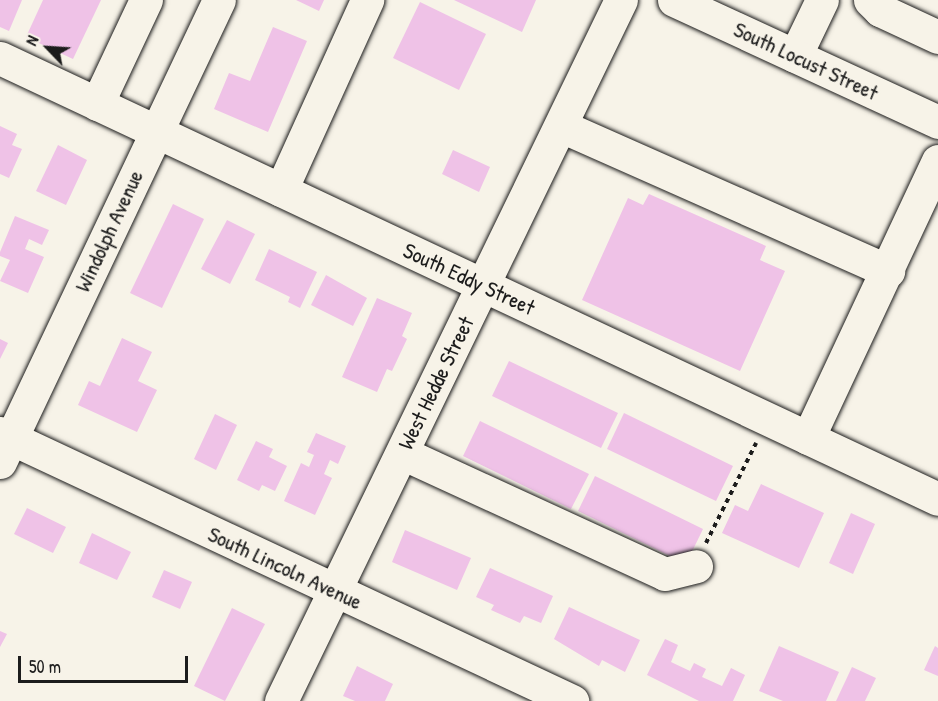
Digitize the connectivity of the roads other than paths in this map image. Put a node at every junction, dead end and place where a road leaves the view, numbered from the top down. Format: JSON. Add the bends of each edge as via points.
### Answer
{"nodes":[{"id":1,"x":146,"y":0,"type":"edge"},
{"id":2,"x":367,"y":0,"type":"edge"},
{"id":3,"x":621,"y":0,"type":"edge"},
{"id":4,"x":674,"y":0,"type":"edge"},
{"id":5,"x":822,"y":0,"type":"edge"},
{"id":6,"x":870,"y":0,"type":"edge"},
{"id":7,"x":216,"y":1,"type":"edge"},
{"id":8,"x":938,"y":37,"type":"edge"},
{"id":9,"x":795,"y":56,"type":"junction"},
{"id":10,"x":0,"y":58,"type":"edge"},
{"id":11,"x":97,"y":104,"type":"junction"},
{"id":12,"x":938,"y":122,"type":"edge"},
{"id":13,"x":561,"y":126,"type":"junction"},
{"id":14,"x":156,"y":132,"type":"junction"},
{"id":15,"x":938,"y":161,"type":"edge"},
{"id":16,"x":281,"y":190,"type":"junction"},
{"id":17,"x":888,"y":271,"type":"junction"},
{"id":18,"x":483,"y":285,"type":"junction"},
{"id":19,"x":808,"y":438,"type":"junction"},
{"id":20,"x":4,"y":445,"type":"edge"},
{"id":21,"x":402,"y":453,"type":"junction"},
{"id":22,"x":935,"y":491,"type":"edge"},
{"id":23,"x":696,"y":566,"type":"road end"},
{"id":24,"x":335,"y":592,"type":"junction"},
{"id":25,"x":281,"y":701,"type":"edge"},
{"id":26,"x":572,"y":701,"type":"edge"}],
"edges":[{"from":1,"to":11,"type":"street"},
{"from":2,"to":16,"type":"street"},
{"from":3,"to":13,"type":"street","name":"West Hedde Street"},
{"from":4,"to":9,"type":"street","name":"South Locust Street"},
{"from":5,"to":9,"type":"street"},
{"from":6,"to":8,"type":"street","via":[[880,10]]},
{"from":7,"to":14,"type":"street","name":"Windolph Avenue"},
{"from":9,"to":12,"type":"street","name":"South Locust Street"},
{"from":10,"to":11,"type":"street","name":"South Eddy Street"},
{"from":11,"to":14,"type":"street","name":"South Eddy Street"},
{"from":13,"to":17,"type":"street"},
{"from":13,"to":18,"type":"street","name":"West Hedde Street"},
{"from":14,"to":16,"type":"street","name":"South Eddy Street"},
{"from":14,"to":20,"type":"street","name":"Windolph Avenue"},
{"from":15,"to":17,"type":"street"},
{"from":16,"to":18,"type":"street","name":"South Eddy Street"},
{"from":17,"to":19,"type":"street"},
{"from":18,"to":19,"type":"street","name":"South Eddy Street"},
{"from":18,"to":21,"type":"street","name":"West Hedde Street"},
{"from":19,"to":22,"type":"street","name":"South Eddy Street"},
{"from":20,"to":24,"type":"street","name":"South Lincoln Avenue"},
{"from":21,"to":23,"type":"street","via":[[665,574]]},
{"from":21,"to":24,"type":"street","name":"West Hedde Street"},
{"from":24,"to":25,"type":"street","name":"West Hedde Street"},
{"from":24,"to":26,"type":"street","name":"South Lincoln Avenue"}]}
